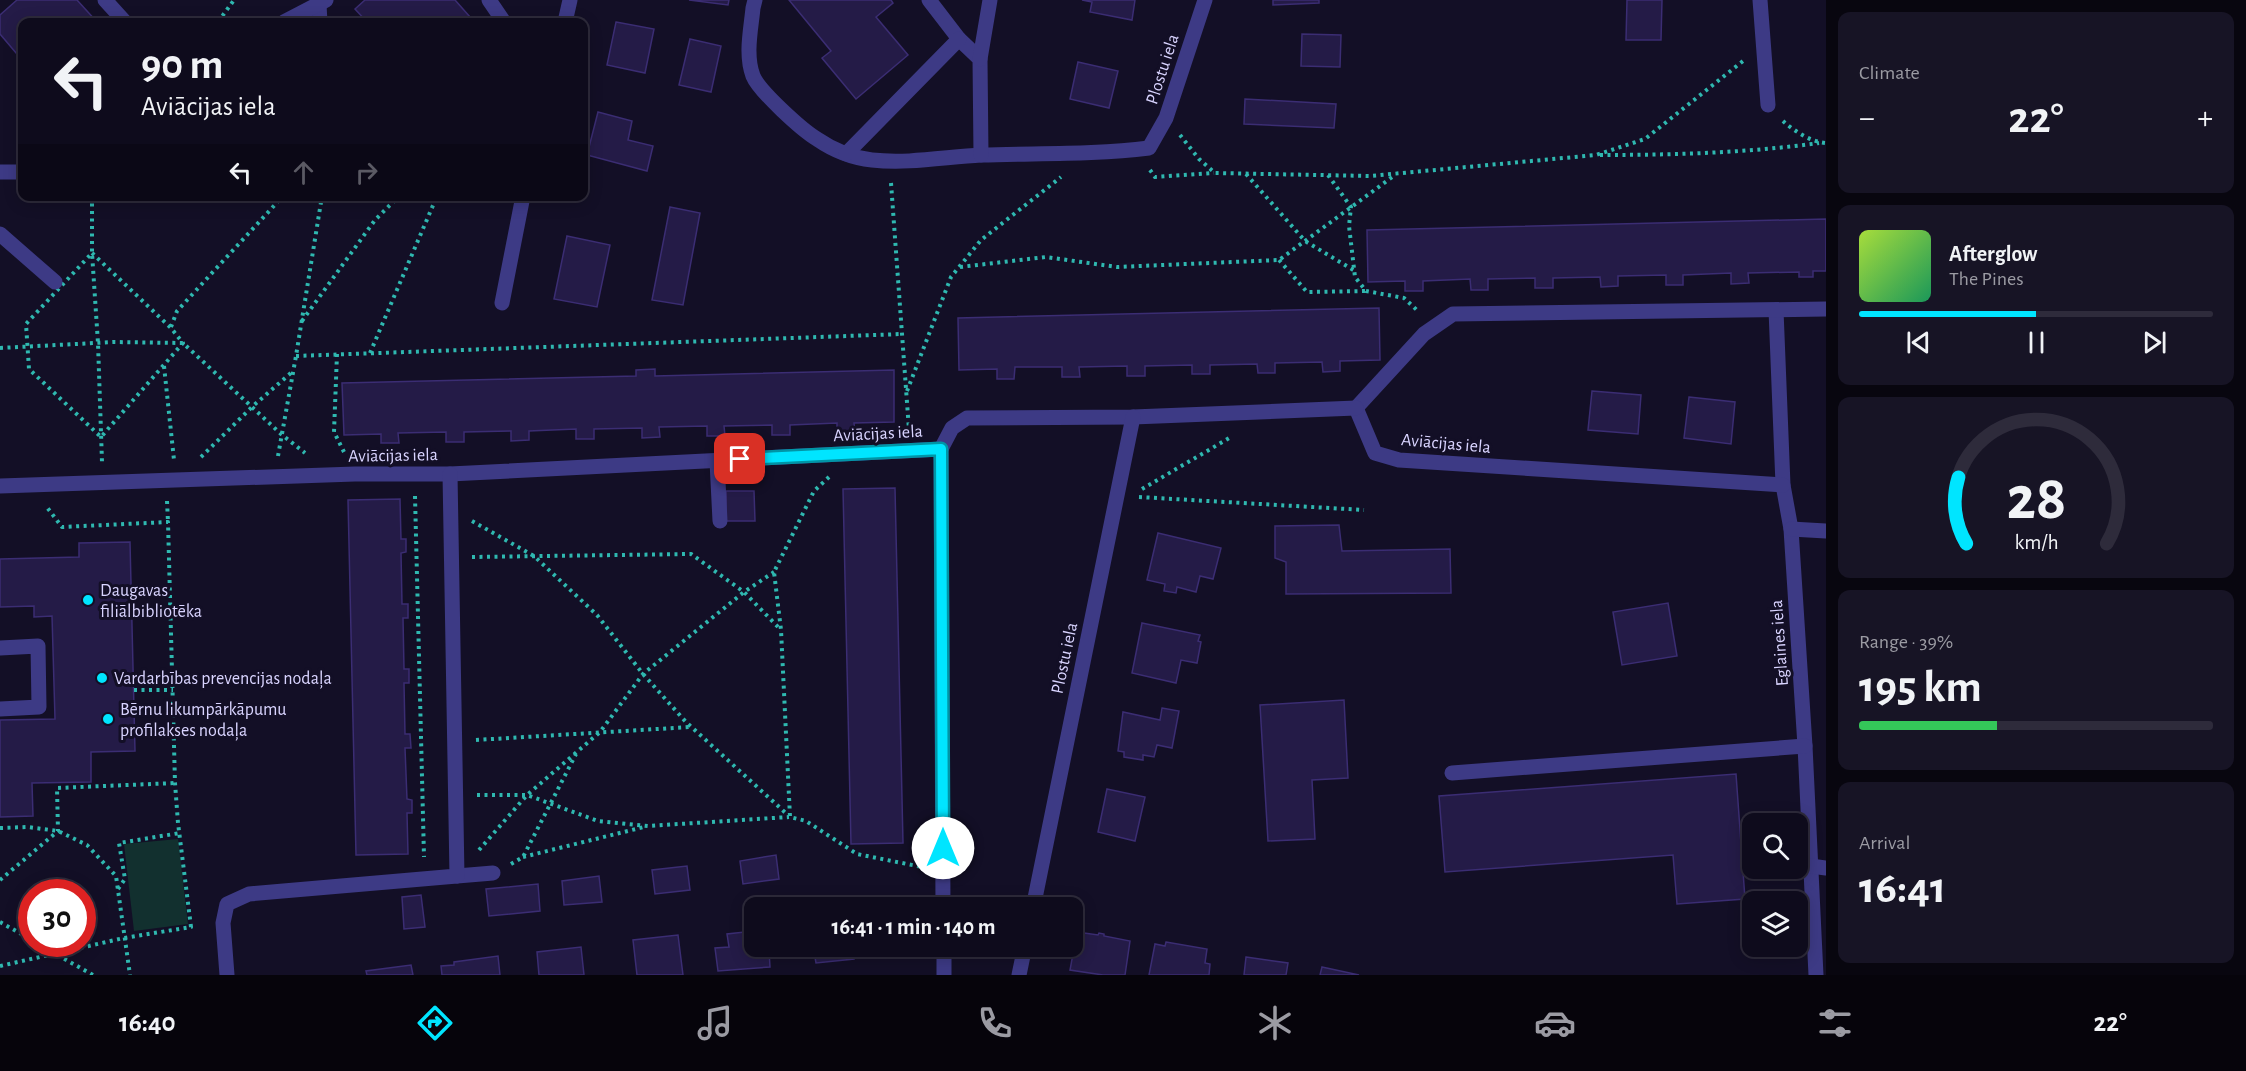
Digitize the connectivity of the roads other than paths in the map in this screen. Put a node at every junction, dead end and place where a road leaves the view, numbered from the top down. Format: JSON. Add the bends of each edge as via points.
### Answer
{"nodes":[{"id":1,"x":105,"y":0,"type":"edge"},
{"id":2,"x":489,"y":0,"type":"edge"},
{"id":3,"x":570,"y":0,"type":"edge"},
{"id":4,"x":755,"y":0,"type":"edge"},
{"id":5,"x":929,"y":0,"type":"edge"},
{"id":6,"x":990,"y":0,"type":"edge"},
{"id":7,"x":1204,"y":0,"type":"edge"},
{"id":8,"x":1760,"y":0,"type":"edge"},
{"id":9,"x":322,"y":2,"type":"edge"},
{"id":10,"x":121,"y":18,"type":"edge"},
{"id":11,"x":292,"y":18,"type":"edge"},
{"id":12,"x":320,"y":18,"type":"edge"},
{"id":13,"x":501,"y":18,"type":"edge"},
{"id":14,"x":567,"y":18,"type":"edge"},
{"id":15,"x":959,"y":39,"type":"junction"},
{"id":16,"x":980,"y":59,"type":"junction"},
{"id":17,"x":1768,"y":105,"type":"road end"},
{"id":18,"x":846,"y":154,"type":"junction"},
{"id":19,"x":981,"y":155,"type":"junction"},
{"id":20,"x":0,"y":172,"type":"edge"},
{"id":21,"x":18,"y":172,"type":"edge"},
{"id":22,"x":522,"y":201,"type":"edge"},
{"id":23,"x":0,"y":234,"type":"edge"},
{"id":24,"x":55,"y":282,"type":"dead end"},
{"id":25,"x":502,"y":303,"type":"dead end"},
{"id":26,"x":1826,"y":309,"type":"edge"},
{"id":27,"x":1776,"y":310,"type":"junction"},
{"id":28,"x":1356,"y":408,"type":"junction"},
{"id":29,"x":1133,"y":417,"type":"junction"},
{"id":30,"x":941,"y":449,"type":"junction"},
{"id":31,"x":717,"y":461,"type":"junction"},
{"id":32,"x":450,"y":474,"type":"junction"},
{"id":33,"x":1783,"y":485,"type":"junction"},
{"id":34,"x":0,"y":486,"type":"edge"},
{"id":35,"x":720,"y":521,"type":"dead end"},
{"id":36,"x":1791,"y":529,"type":"junction"},
{"id":37,"x":1826,"y":531,"type":"edge"},
{"id":38,"x":0,"y":648,"type":"edge"},
{"id":39,"x":0,"y":709,"type":"edge"},
{"id":40,"x":1805,"y":746,"type":"junction"},
{"id":41,"x":1452,"y":773,"type":"dead end"},
{"id":42,"x":1818,"y":867,"type":"edge"},
{"id":43,"x":493,"y":873,"type":"road end"},
{"id":44,"x":457,"y":876,"type":"junction"},
{"id":45,"x":943,"y":897,"type":"edge"},
{"id":46,"x":1035,"y":897,"type":"edge"},
{"id":47,"x":944,"y":957,"type":"edge"},
{"id":48,"x":1023,"y":957,"type":"edge"},
{"id":49,"x":227,"y":975,"type":"edge"},
{"id":50,"x":944,"y":975,"type":"edge"},
{"id":51,"x":1019,"y":975,"type":"edge"},
{"id":52,"x":1816,"y":975,"type":"edge"}],
"edges":[{"from":1,"to":10,"type":"street"},
{"from":2,"to":13,"type":"street"},
{"from":3,"to":14,"type":"street"},
{"from":4,"to":18,"type":"street","via":[[749,61],[753,77],[761,90],[817,139]]},
{"from":5,"to":15,"type":"street"},
{"from":6,"to":16,"type":"street"},
{"from":7,"to":19,"type":"street","name":"Plostu iela","via":[[1166,118],[1143,149]]},
{"from":8,"to":17,"type":"street"},
{"from":9,"to":11,"type":"street"},
{"from":9,"to":12,"type":"street"},
{"from":15,"to":16,"type":"street"},
{"from":15,"to":18,"type":"street"},
{"from":16,"to":19,"type":"street"},
{"from":18,"to":19,"type":"street","via":[[890,162]]},
{"from":20,"to":21,"type":"street"},
{"from":22,"to":25,"type":"street"},
{"from":23,"to":24,"type":"street"},
{"from":26,"to":27,"type":"street"},
{"from":27,"to":28,"type":"street","via":[[1453,314],[1424,334]]},
{"from":27,"to":33,"type":"street","name":"Eglaines iela"},
{"from":28,"to":29,"type":"street","name":"Aviācijas iela"},
{"from":28,"to":33,"type":"street","name":"Aviācijas iela","via":[[1375,453],[1399,460]]},
{"from":29,"to":30,"type":"street","name":"Aviācijas iela","via":[[968,418],[952,428]]},
{"from":29,"to":46,"type":"street","name":"Plostu iela"},
{"from":30,"to":31,"type":"street","name":"Aviācijas iela"},
{"from":30,"to":45,"type":"street"},
{"from":31,"to":32,"type":"street","name":"Aviācijas iela"},
{"from":31,"to":35,"type":"street"},
{"from":32,"to":34,"type":"street","name":"Aviācijas iela"},
{"from":32,"to":44,"type":"street"},
{"from":33,"to":36,"type":"street","name":"Eglaines iela"},
{"from":36,"to":37,"type":"street"},
{"from":36,"to":40,"type":"street","name":"Eglaines iela"},
{"from":38,"to":39,"type":"street","via":[[38,646],[39,707]]},
{"from":40,"to":41,"type":"street"},
{"from":40,"to":42,"type":"street","name":"Eglaines iela"},
{"from":42,"to":52,"type":"street","name":"Eglaines iela"},
{"from":43,"to":44,"type":"street"},
{"from":44,"to":49,"type":"street","via":[[249,894],[227,904],[223,923]]},
{"from":47,"to":50,"type":"street"},
{"from":48,"to":51,"type":"street"}]}
